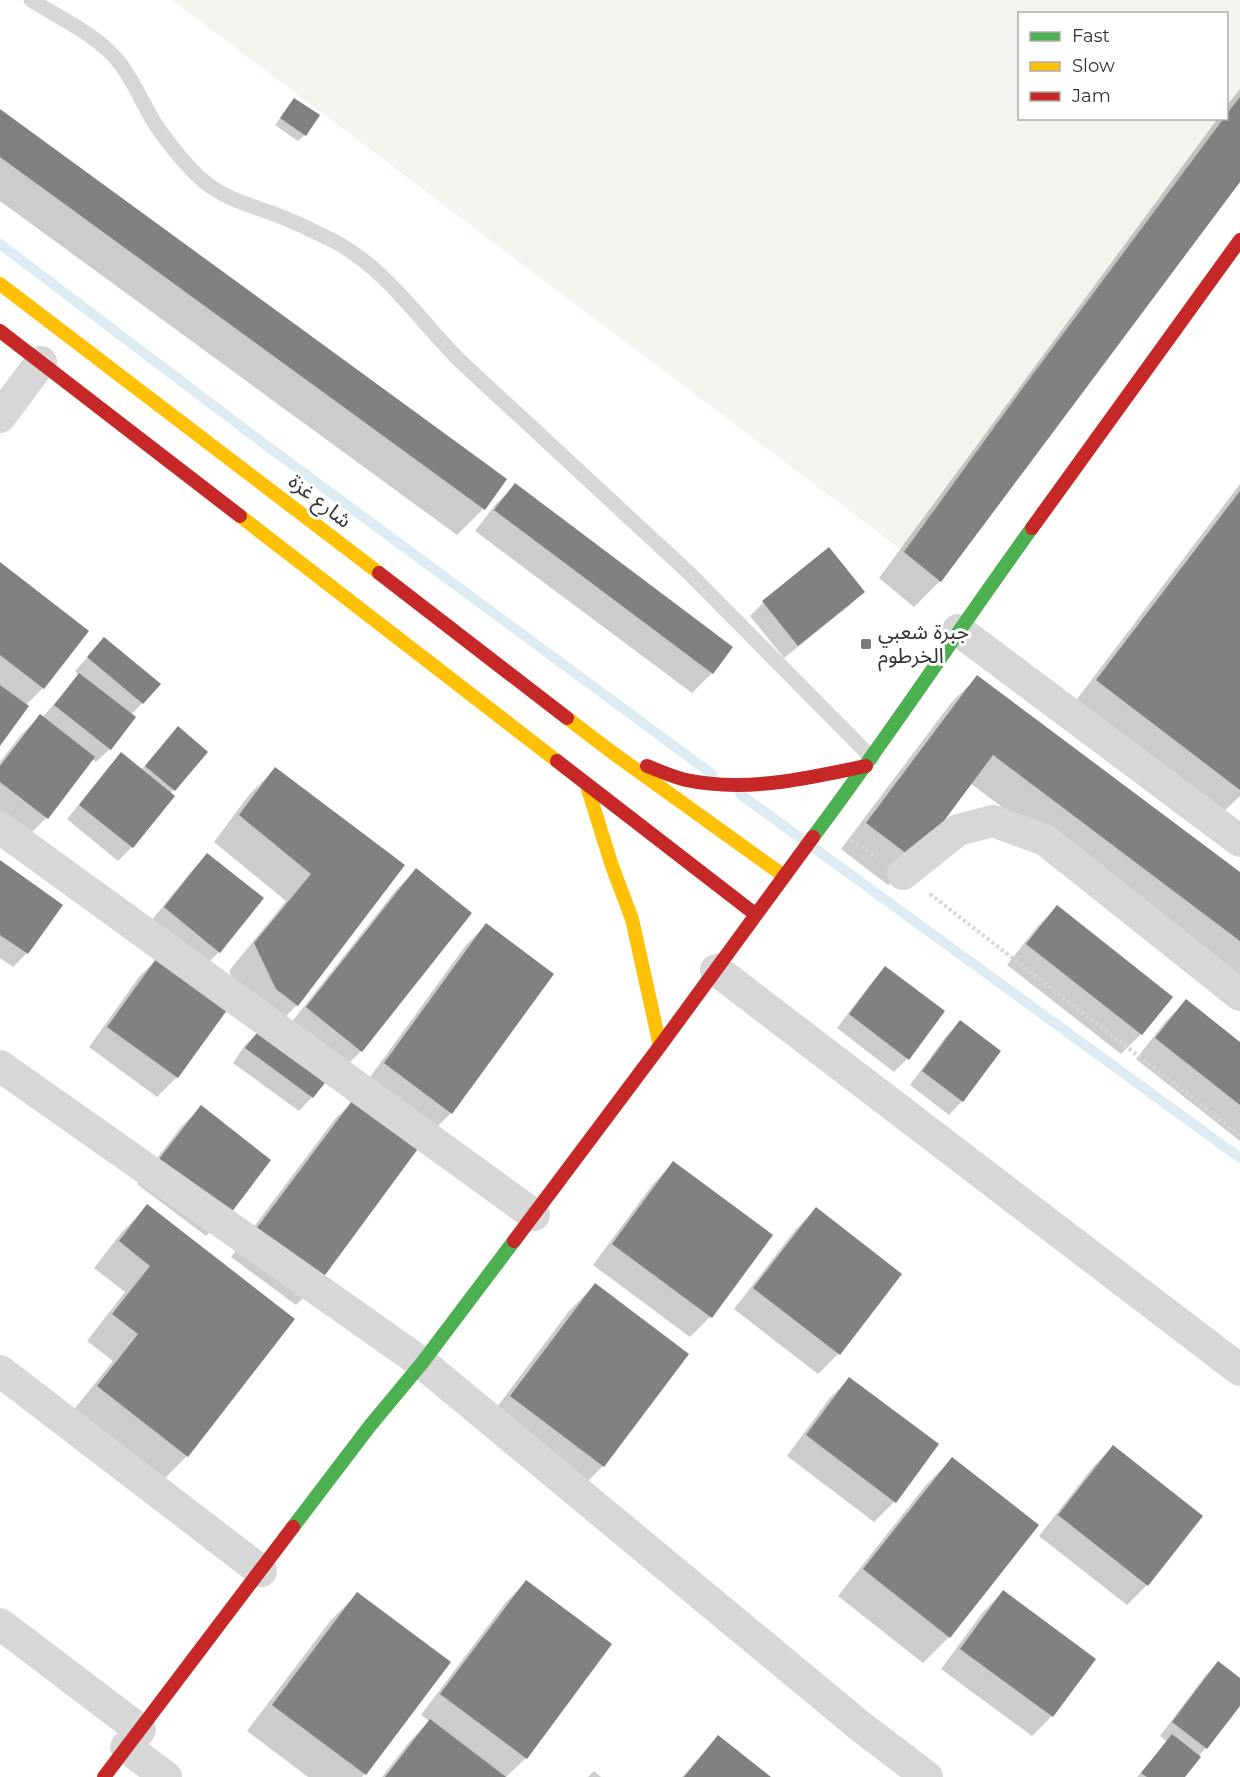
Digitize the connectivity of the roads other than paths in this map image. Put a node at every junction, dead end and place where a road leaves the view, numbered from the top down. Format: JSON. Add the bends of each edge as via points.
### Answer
{"nodes":[{"id":1,"x":31,"y":0,"type":"edge"},
{"id":2,"x":1240,"y":240,"type":"edge"},
{"id":3,"x":0,"y":284,"type":"edge"},
{"id":4,"x":0,"y":332,"type":"edge"},
{"id":5,"x":41,"y":362,"type":"junction"},
{"id":6,"x":0,"y":417,"type":"edge"},
{"id":7,"x":958,"y":630,"type":"junction"},
{"id":8,"x":613,"y":753,"type":"junction"},
{"id":9,"x":869,"y":762,"type":"junction"},
{"id":10,"x":587,"y":786,"type":"junction"},
{"id":11,"x":0,"y":828,"type":"edge"},
{"id":12,"x":1240,"y":842,"type":"edge"},
{"id":13,"x":903,"y":874,"type":"road end"},
{"id":14,"x":784,"y":876,"type":"junction"},
{"id":15,"x":755,"y":914,"type":"junction"},
{"id":16,"x":716,"y":970,"type":"junction"},
{"id":17,"x":1240,"y":995,"type":"edge"},
{"id":18,"x":660,"y":1046,"type":"junction"},
{"id":19,"x":0,"y":1066,"type":"edge"},
{"id":20,"x":534,"y":1215,"type":"junction"},
{"id":21,"x":422,"y":1363,"type":"junction"},
{"id":22,"x":1240,"y":1370,"type":"edge"},
{"id":23,"x":0,"y":1371,"type":"edge"},
{"id":24,"x":261,"y":1571,"type":"junction"},
{"id":25,"x":0,"y":1624,"type":"edge"},
{"id":26,"x":133,"y":1738,"type":"junction"},
{"id":27,"x":104,"y":1777,"type":"edge"},
{"id":28,"x":166,"y":1777,"type":"edge"},
{"id":29,"x":927,"y":1777,"type":"edge"}],
"edges":[{"from":1,"to":9,"type":"lane","via":[[108,50],[129,77],[153,121],[204,182],[334,241],[391,283],[431,332],[689,573]]},
{"from":2,"to":7,"type":"main road"},
{"from":3,"to":8,"type":"main road","name":"شارع غزة"},
{"from":4,"to":5,"type":"main road"},
{"from":5,"to":6,"type":"street"},
{"from":5,"to":10,"type":"main road"},
{"from":7,"to":9,"type":"main road"},
{"from":7,"to":12,"type":"street"},
{"from":8,"to":9,"type":"main road","via":[[686,780],[712,784],[754,785]]},
{"from":8,"to":14,"type":"main road","name":"شارع غزة"},
{"from":9,"to":14,"type":"main road"},
{"from":10,"to":15,"type":"main road"},
{"from":10,"to":18,"type":"main road","via":[[632,919]]},
{"from":11,"to":20,"type":"street"},
{"from":13,"to":17,"type":"street","via":[[958,830],[993,821],[1045,840]]},
{"from":14,"to":15,"type":"main road"},
{"from":15,"to":16,"type":"main road"},
{"from":16,"to":18,"type":"main road"},
{"from":16,"to":22,"type":"street"},
{"from":18,"to":20,"type":"main road"},
{"from":19,"to":21,"type":"street"},
{"from":20,"to":21,"type":"main road"},
{"from":21,"to":24,"type":"main road"},
{"from":21,"to":29,"type":"street","via":[[860,1726]]},
{"from":23,"to":24,"type":"street"},
{"from":24,"to":26,"type":"main road"},
{"from":25,"to":26,"type":"street"},
{"from":26,"to":27,"type":"main road"},
{"from":26,"to":28,"type":"street"}]}
